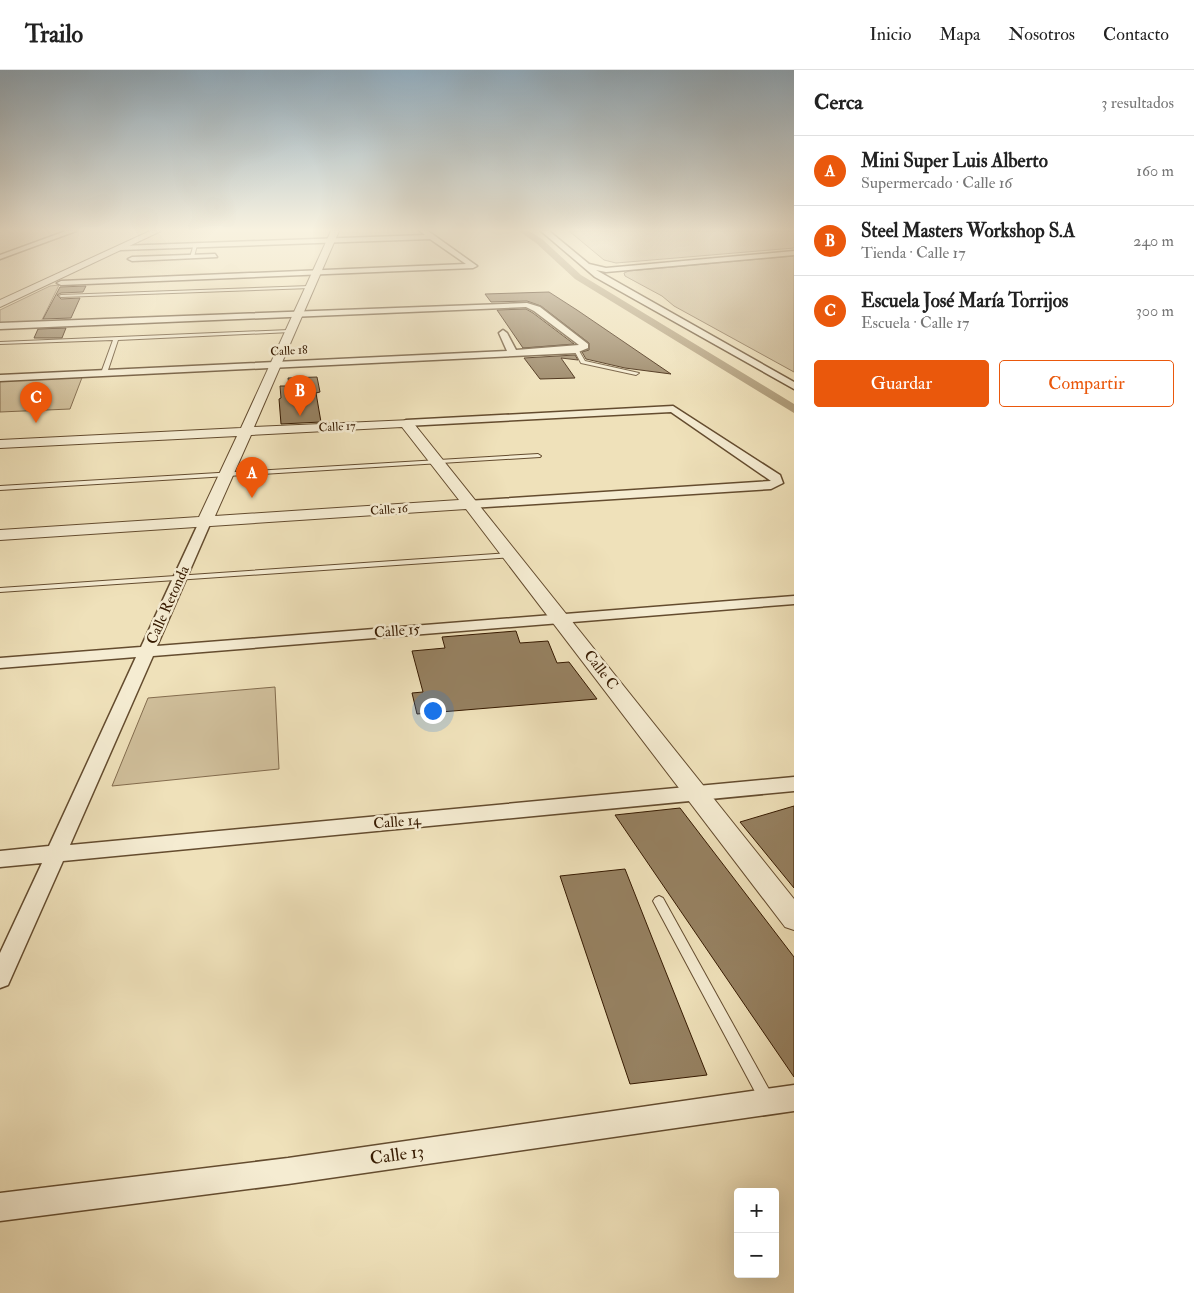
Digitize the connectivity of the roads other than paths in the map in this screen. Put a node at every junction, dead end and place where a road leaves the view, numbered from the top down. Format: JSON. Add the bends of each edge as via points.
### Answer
{"nodes":[{"id":1,"x":34,"y":288,"type":"edge"},
{"id":2,"x":165,"y":288,"type":"edge"},
{"id":3,"x":279,"y":288,"type":"edge"},
{"id":4,"x":309,"y":288,"type":"edge"},
{"id":5,"x":631,"y":288,"type":"edge"},
{"id":6,"x":634,"y":288,"type":"edge"},
{"id":7,"x":164,"y":292,"type":"junction"},
{"id":8,"x":61,"y":296,"type":"dead end"},
{"id":9,"x":0,"y":304,"type":"edge"},
{"id":10,"x":297,"y":314,"type":"junction"},
{"id":11,"x":0,"y":326,"type":"edge"},
{"id":12,"x":289,"y":331,"type":"junction"},
{"id":13,"x":503,"y":333,"type":"dead end"},
{"id":14,"x":116,"y":338,"type":"junction"},
{"id":15,"x":0,"y":343,"type":"edge"},
{"id":16,"x":577,"y":350,"type":"junction"},
{"id":17,"x":513,"y":352,"type":"junction"},
{"id":18,"x":274,"y":364,"type":"junction"},
{"id":19,"x":104,"y":372,"type":"junction"},
{"id":20,"x":636,"y":373,"type":"dead end"},
{"id":21,"x":794,"y":375,"type":"edge"},
{"id":22,"x":0,"y":378,"type":"edge"},
{"id":23,"x":794,"y":386,"type":"edge"},
{"id":24,"x":406,"y":423,"type":"junction"},
{"id":25,"x":244,"y":433,"type":"junction"},
{"id":26,"x":0,"y":444,"type":"edge"},
{"id":27,"x":538,"y":456,"type":"dead end"},
{"id":28,"x":437,"y":462,"type":"junction"},
{"id":29,"x":226,"y":475,"type":"junction"},
{"id":30,"x":777,"y":483,"type":"joint"},
{"id":31,"x":0,"y":488,"type":"edge"},
{"id":32,"x":471,"y":504,"type":"junction"},
{"id":33,"x":205,"y":522,"type":"junction"},
{"id":34,"x":0,"y":535,"type":"edge"},
{"id":35,"x":511,"y":555,"type":"junction"},
{"id":36,"x":180,"y":578,"type":"junction"},
{"id":37,"x":0,"y":590,"type":"edge"},
{"id":38,"x":794,"y":600,"type":"edge"},
{"id":39,"x":561,"y":618,"type":"junction"},
{"id":40,"x":146,"y":652,"type":"junction"},
{"id":41,"x":0,"y":663,"type":"edge"},
{"id":42,"x":794,"y":784,"type":"edge"},
{"id":43,"x":695,"y":794,"type":"junction"},
{"id":44,"x":58,"y":854,"type":"junction"},
{"id":45,"x":0,"y":859,"type":"edge"},
{"id":46,"x":659,"y":901,"type":"dead end"},
{"id":47,"x":794,"y":918,"type":"edge"},
{"id":48,"x":0,"y":978,"type":"edge"},
{"id":49,"x":794,"y":1098,"type":"edge"},
{"id":50,"x":767,"y":1101,"type":"junction"},
{"id":51,"x":0,"y":1207,"type":"edge"}],
"edges":[{"from":1,"to":9,"type":"street"},
{"from":2,"to":7,"type":"lane"},
{"from":3,"to":7,"type":"lane"},
{"from":4,"to":10,"type":"street","name":"Calle Retonda"},
{"from":5,"to":23,"type":"street"},
{"from":6,"to":21,"type":"street"},
{"from":7,"to":8,"type":"lane"},
{"from":10,"to":11,"type":"street"},
{"from":10,"to":12,"type":"street","name":"Calle Retonda"},
{"from":10,"to":16,"type":"street","via":[[527,305],[537,309],[585,346]]},
{"from":12,"to":14,"type":"lane"},
{"from":12,"to":18,"type":"street","name":"Calle Retonda"},
{"from":13,"to":17,"type":"street"},
{"from":14,"to":15,"type":"lane"},
{"from":14,"to":19,"type":"lane"},
{"from":16,"to":17,"type":"street","name":"Calle 18"},
{"from":16,"to":20,"type":"lane","via":[[583,362],[588,364]]},
{"from":17,"to":18,"type":"street","name":"Calle 18"},
{"from":18,"to":19,"type":"street","name":"Calle 18"},
{"from":18,"to":25,"type":"street","name":"Calle Retonda"},
{"from":19,"to":22,"type":"street","name":"Calle 18"},
{"from":24,"to":25,"type":"street","name":"Calle 17"},
{"from":24,"to":28,"type":"street","name":"Calle C"},
{"from":24,"to":30,"type":"street","name":"Calle 17","via":[[673,409],[776,478]]},
{"from":25,"to":26,"type":"street","name":"Calle 17"},
{"from":25,"to":29,"type":"street","name":"Calle Retonda"},
{"from":27,"to":28,"type":"lane"},
{"from":28,"to":29,"type":"lane"},
{"from":28,"to":32,"type":"street","name":"Calle C"},
{"from":29,"to":31,"type":"lane"},
{"from":29,"to":33,"type":"street","name":"Calle Retonda"},
{"from":30,"to":32,"type":"street","name":"Calle 16"},
{"from":32,"to":33,"type":"street","name":"Calle 16"},
{"from":32,"to":35,"type":"street","name":"Calle C"},
{"from":33,"to":34,"type":"street","name":"Calle 16"},
{"from":33,"to":36,"type":"street","name":"Calle Retonda"},
{"from":35,"to":36,"type":"lane"},
{"from":35,"to":39,"type":"street","name":"Calle C"},
{"from":36,"to":37,"type":"lane"},
{"from":36,"to":40,"type":"street","name":"Calle Retonda"},
{"from":38,"to":39,"type":"street","name":"Calle 15"},
{"from":39,"to":40,"type":"street","name":"Calle 15"},
{"from":39,"to":43,"type":"street","name":"Calle C"},
{"from":40,"to":41,"type":"street","name":"Calle 15"},
{"from":40,"to":44,"type":"street","name":"Calle Retonda"},
{"from":42,"to":43,"type":"street","name":"Calle 14"},
{"from":43,"to":44,"type":"street","name":"Calle 14"},
{"from":43,"to":47,"type":"street","name":"Calle C"},
{"from":44,"to":45,"type":"street","name":"Calle 14"},
{"from":44,"to":48,"type":"street","name":"Calle Retonda"},
{"from":46,"to":50,"type":"lane"},
{"from":49,"to":50,"type":"street","name":"Calle 13"},
{"from":50,"to":51,"type":"street","name":"Calle 13","via":[[288,1171]]}]}
